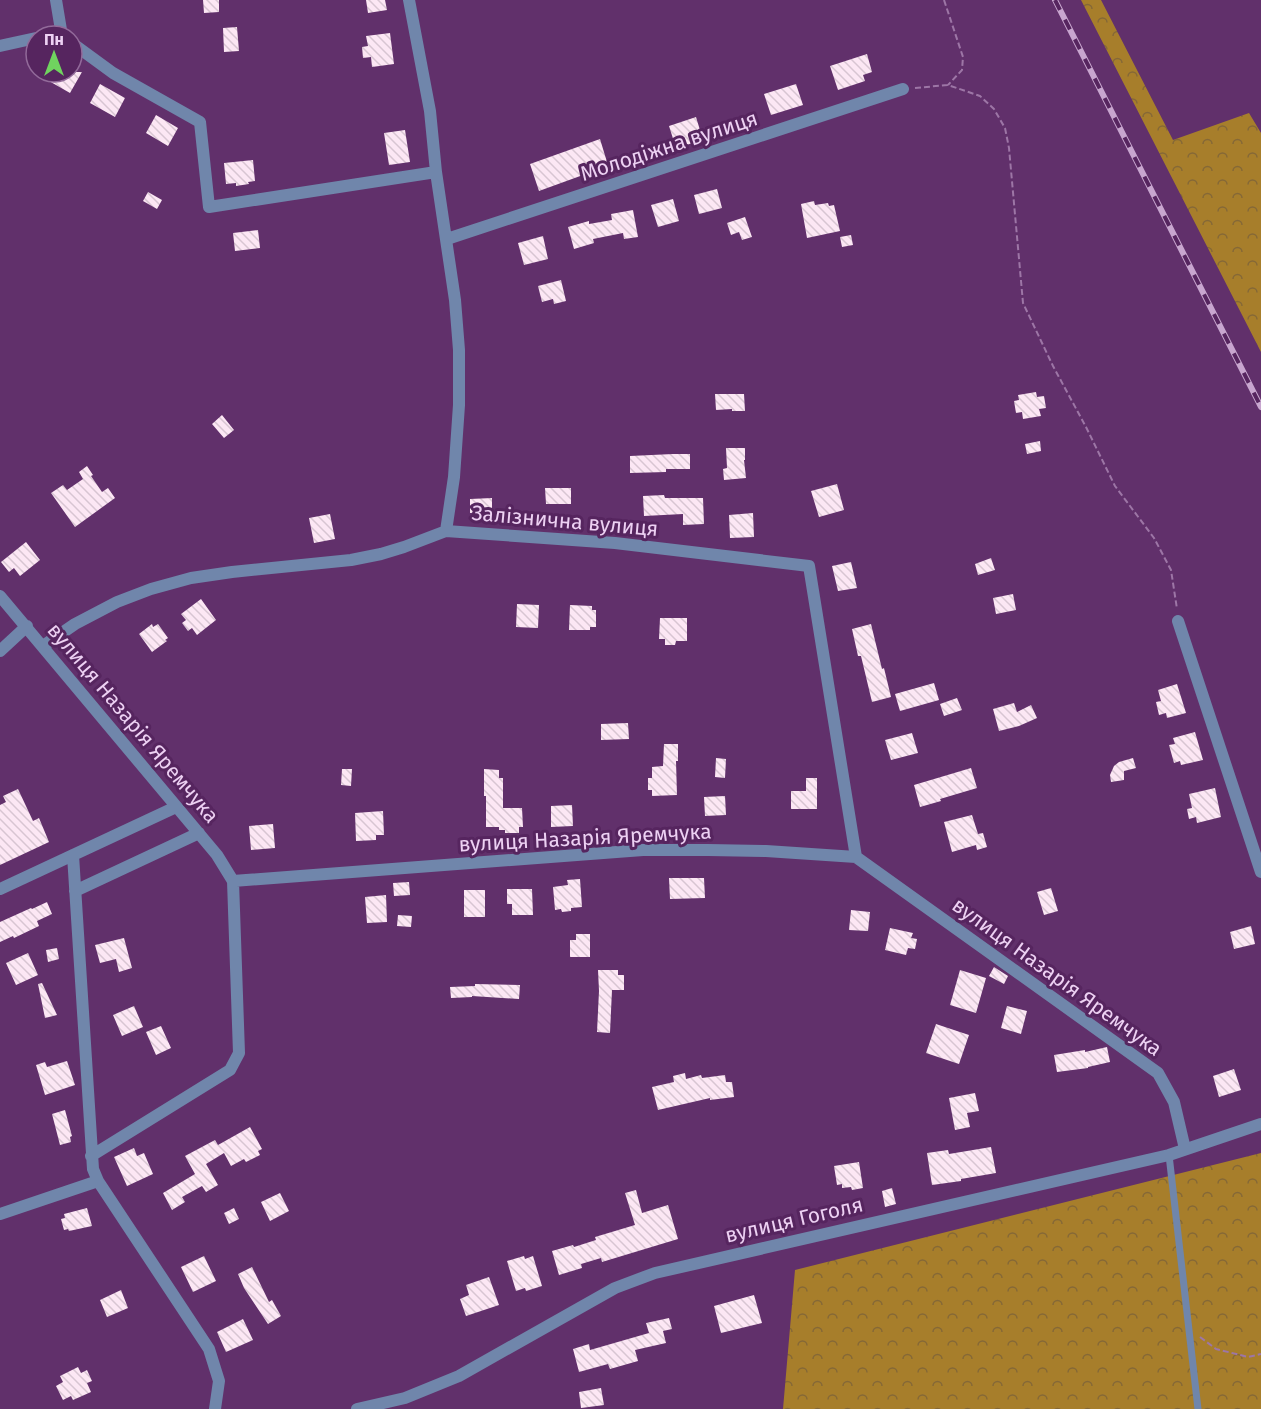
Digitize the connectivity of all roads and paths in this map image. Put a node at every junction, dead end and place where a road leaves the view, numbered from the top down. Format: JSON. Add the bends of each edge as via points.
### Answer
{"nodes":[{"id":1,"x":56,"y":0,"type":"edge"},
{"id":2,"x":409,"y":0,"type":"edge"},
{"id":3,"x":944,"y":0,"type":"edge"},
{"id":4,"x":59,"y":24,"type":"edge"},
{"id":5,"x":24,"y":41,"type":"edge"},
{"id":6,"x":0,"y":46,"type":"edge"},
{"id":7,"x":84,"y":52,"type":"edge"},
{"id":8,"x":948,"y":85,"type":"junction"},
{"id":9,"x":903,"y":89,"type":"joint"},
{"id":10,"x":436,"y":172,"type":"junction"},
{"id":11,"x":447,"y":239,"type":"junction"},
{"id":12,"x":446,"y":531,"type":"junction"},
{"id":13,"x":0,"y":596,"type":"edge"},
{"id":14,"x":1178,"y":621,"type":"joint"},
{"id":15,"x":27,"y":626,"type":"junction"},
{"id":16,"x":43,"y":646,"type":"junction"},
{"id":17,"x":0,"y":651,"type":"edge"},
{"id":18,"x":176,"y":807,"type":"junction"},
{"id":19,"x":199,"y":834,"type":"junction"},
{"id":20,"x":73,"y":855,"type":"junction"},
{"id":21,"x":856,"y":857,"type":"junction"},
{"id":22,"x":1261,"y":872,"type":"edge"},
{"id":23,"x":233,"y":881,"type":"junction"},
{"id":24,"x":0,"y":889,"type":"edge"},
{"id":25,"x":75,"y":891,"type":"junction"},
{"id":26,"x":1261,"y":1124,"type":"edge"},
{"id":27,"x":1185,"y":1149,"type":"junction"},
{"id":28,"x":1169,"y":1155,"type":"junction"},
{"id":29,"x":91,"y":1156,"type":"junction"},
{"id":30,"x":98,"y":1180,"type":"junction"},
{"id":31,"x":0,"y":1214,"type":"edge"},
{"id":32,"x":1189,"y":1327,"type":"junction"},
{"id":33,"x":1261,"y":1354,"type":"edge"},
{"id":34,"x":215,"y":1409,"type":"edge"},
{"id":35,"x":357,"y":1409,"type":"edge"},
{"id":36,"x":1198,"y":1409,"type":"edge"}],
"edges":[{"from":1,"to":4,"type":"street"},
{"from":2,"to":10,"type":"street","via":[[430,111]]},
{"from":3,"to":8,"type":"path","via":[[963,57],[962,70]]},
{"from":5,"to":6,"type":"street"},
{"from":7,"to":10,"type":"street","via":[[113,73],[200,122],[209,207]]},
{"from":8,"to":9,"type":"path"},
{"from":8,"to":14,"type":"path","via":[[980,96],[994,109],[1005,128],[1023,303],[1115,486],[1154,538],[1171,570]]},
{"from":9,"to":11,"type":"street","name":"Молодіжна вулиця"},
{"from":10,"to":11,"type":"street"},
{"from":11,"to":12,"type":"street","via":[[458,330],[459,405]]},
{"from":12,"to":16,"type":"street","name":"Залізнична вулиця","via":[[404,547],[351,560],[232,572],[151,589],[75,624]]},
{"from":12,"to":21,"type":"street","name":"Залізнична вулиця","via":[[615,543],[809,566]]},
{"from":13,"to":15,"type":"street","name":"вулиця Назарія Яремчука"},
{"from":14,"to":22,"type":"street"},
{"from":15,"to":16,"type":"street","name":"вулиця Назарія Яремчука"},
{"from":15,"to":17,"type":"street"},
{"from":16,"to":18,"type":"street","name":"вулиця Назарія Яремчука"},
{"from":18,"to":19,"type":"street","name":"вулиця Назарія Яремчука"},
{"from":18,"to":20,"type":"street"},
{"from":19,"to":23,"type":"street","name":"вулиця Назарія Яремчука"},
{"from":19,"to":25,"type":"street"},
{"from":20,"to":24,"type":"street"},
{"from":20,"to":25,"type":"street"},
{"from":21,"to":23,"type":"street","name":"вулиця Назарія Яремчука","via":[[766,851],[643,850]]},
{"from":21,"to":27,"type":"street","name":"вулиця Назарія Яремчука","via":[[1158,1073],[1174,1102]]},
{"from":23,"to":29,"type":"street","via":[[239,1053],[230,1070]]},
{"from":25,"to":29,"type":"street"},
{"from":26,"to":27,"type":"street","name":"вулиця Гоголя"},
{"from":27,"to":28,"type":"street","name":"вулиця Гоголя"},
{"from":28,"to":32,"type":"lane"},
{"from":28,"to":35,"type":"street","name":"вулиця Гоголя","via":[[655,1273],[615,1288],[459,1376],[405,1398]]},
{"from":29,"to":30,"type":"street"},
{"from":30,"to":31,"type":"street"},
{"from":30,"to":34,"type":"street","via":[[209,1349],[219,1381]]},
{"from":32,"to":33,"type":"path","via":[[1216,1349],[1248,1357]]},
{"from":32,"to":36,"type":"lane"}]}
